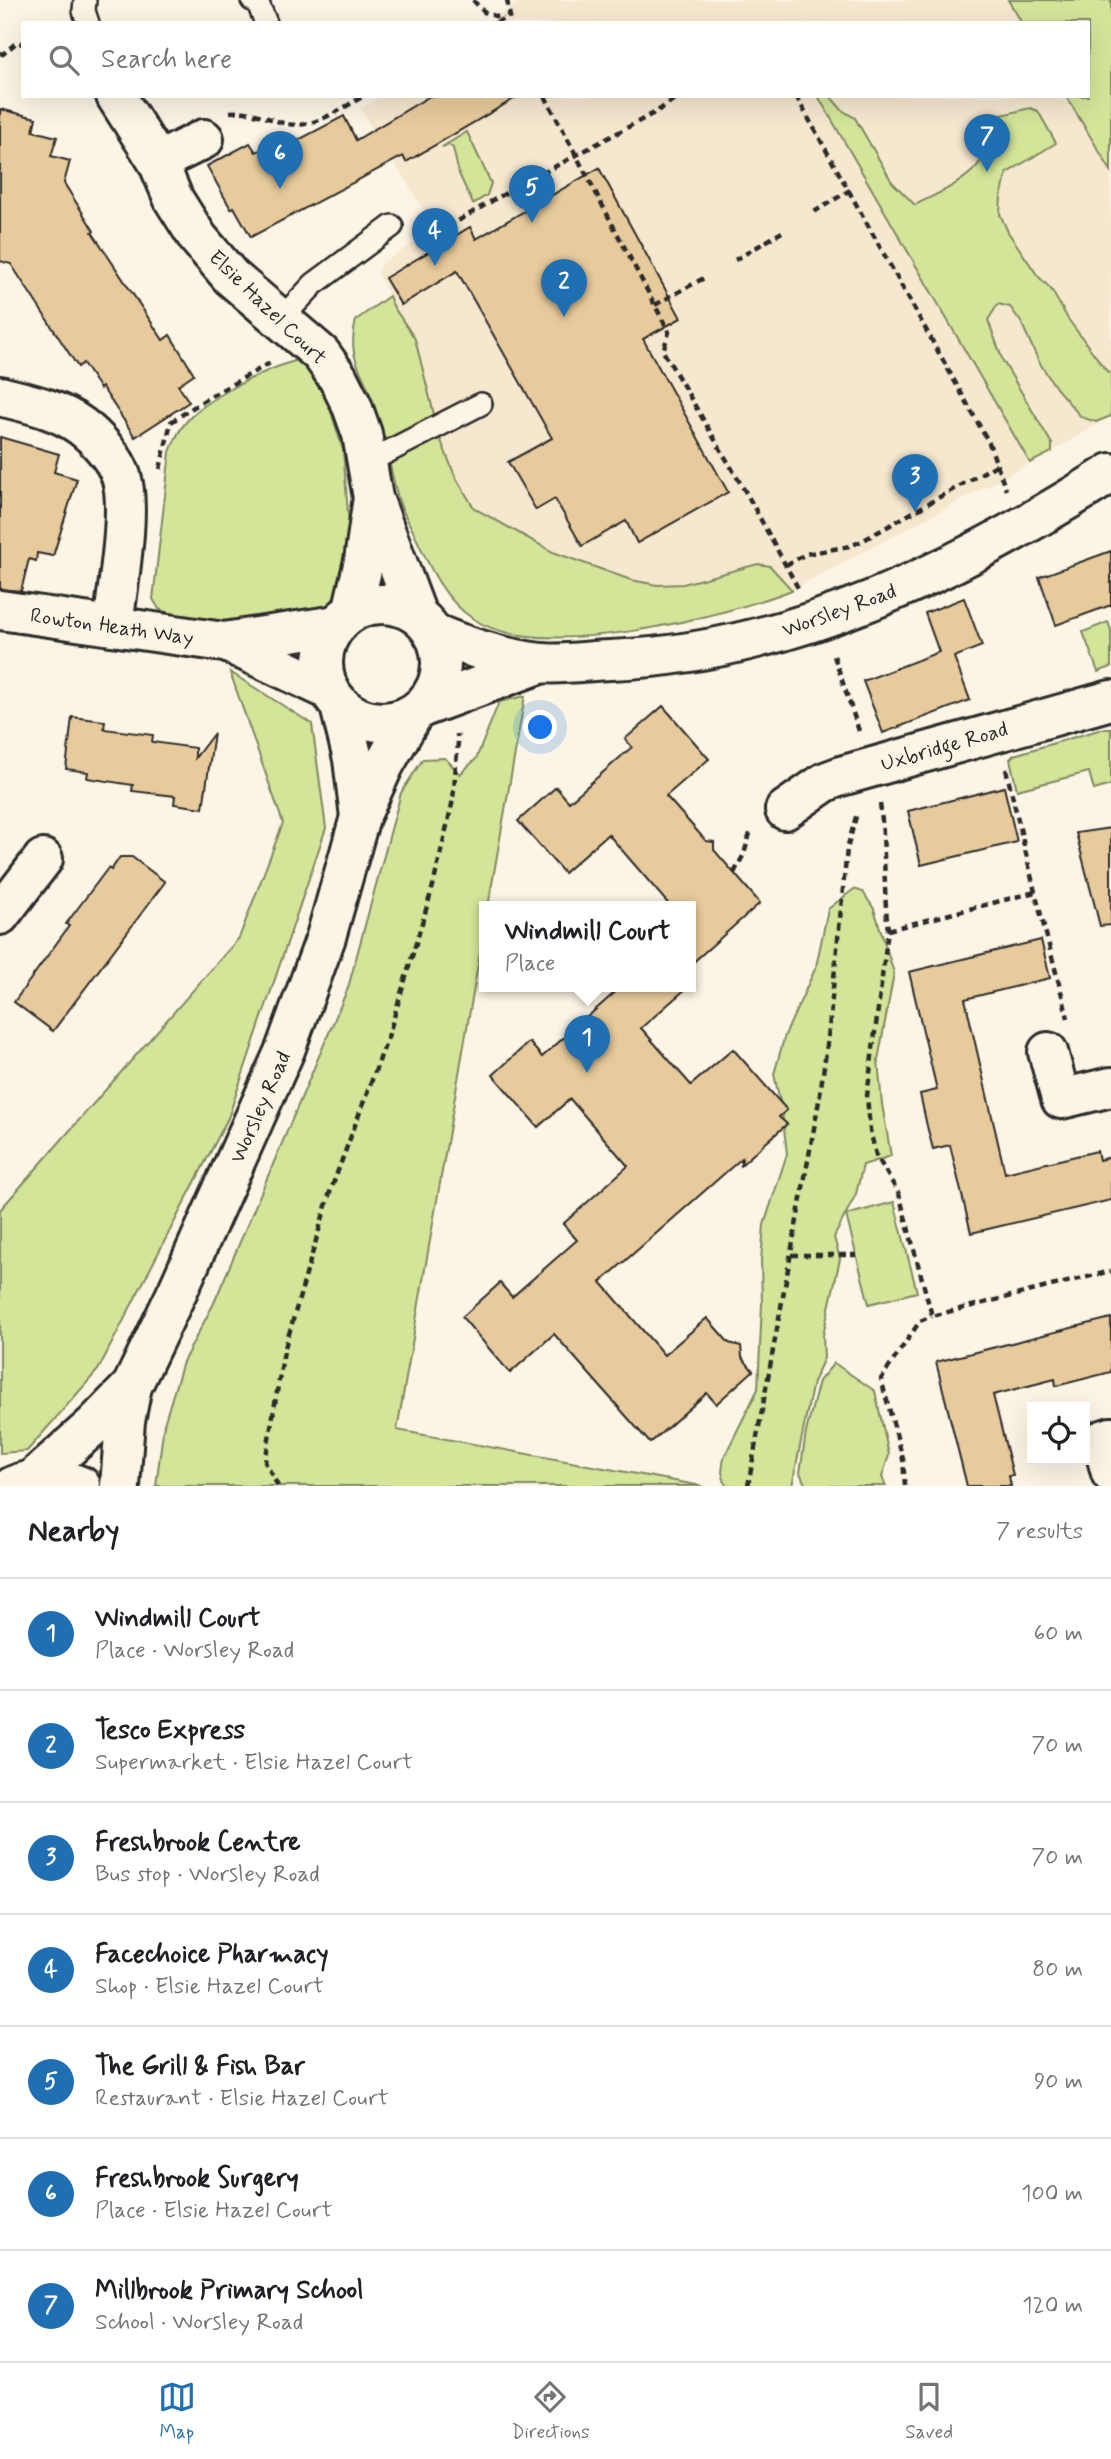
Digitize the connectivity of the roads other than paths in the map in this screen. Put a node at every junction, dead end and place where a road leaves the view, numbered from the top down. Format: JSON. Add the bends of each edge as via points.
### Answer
{"nodes":[{"id":1,"x":85,"y":0,"type":"edge"},
{"id":2,"x":252,"y":0,"type":"edge"},
{"id":3,"x":87,"y":21,"type":"edge"},
{"id":4,"x":265,"y":21,"type":"edge"},
{"id":5,"x":117,"y":98,"type":"edge"},
{"id":6,"x":204,"y":139,"type":"road end"},
{"id":7,"x":158,"y":162,"type":"junction"},
{"id":8,"x":392,"y":226,"type":"dead end"},
{"id":9,"x":293,"y":331,"type":"junction"},
{"id":10,"x":0,"y":396,"type":"edge"},
{"id":11,"x":481,"y":404,"type":"dead end"},
{"id":12,"x":1111,"y":473,"type":"edge"},
{"id":13,"x":370,"y":480,"type":"junction"},
{"id":14,"x":0,"y":610,"type":"edge"},
{"id":15,"x":344,"y":619,"type":"junction"},
{"id":16,"x":425,"y":624,"type":"junction"},
{"id":17,"x":113,"y":626,"type":"junction"},
{"id":18,"x":224,"y":642,"type":"junction"},
{"id":19,"x":542,"y":663,"type":"junction"},
{"id":20,"x":335,"y":698,"type":"junction"},
{"id":21,"x":1111,"y":700,"type":"edge"},
{"id":22,"x":418,"y":710,"type":"junction"},
{"id":23,"x":785,"y":810,"type":"dead end"},
{"id":24,"x":360,"y":817,"type":"junction"},
{"id":25,"x":43,"y":859,"type":"dead end"},
{"id":26,"x":0,"y":915,"type":"edge"},
{"id":27,"x":1048,"y":1052,"type":"road end"},
{"id":28,"x":1111,"y":1087,"type":"edge"},
{"id":29,"x":132,"y":1386,"type":"junction"},
{"id":30,"x":1111,"y":1437,"type":"edge"},
{"id":31,"x":1111,"y":1474,"type":"edge"},
{"id":32,"x":16,"y":1482,"type":"edge"},
{"id":33,"x":81,"y":1486,"type":"edge"},
{"id":34,"x":120,"y":1486,"type":"edge"}],
"edges":[{"from":1,"to":3,"type":"lane"},
{"from":2,"to":4,"type":"lane","via":[[257,1]]},
{"from":5,"to":7,"type":"street","name":"Elsie Hazel Court"},
{"from":6,"to":7,"type":"street"},
{"from":7,"to":9,"type":"street","name":"Elsie Hazel Court","via":[[174,200],[198,238],[231,277]]},
{"from":8,"to":9,"type":"lane","via":[[314,284]]},
{"from":9,"to":13,"type":"street","name":"Elsie Hazel Court","via":[[321,354],[352,406]]},
{"from":10,"to":17,"type":"street","via":[[80,425],[120,474],[126,501]]},
{"from":11,"to":13,"type":"lane"},
{"from":12,"to":19,"type":"street","name":"Worsley Road","via":[[1019,529],[880,597],[812,623],[683,654]]},
{"from":13,"to":15,"type":"street","name":"Elsie Hazel Court","via":[[364,561]]},
{"from":13,"to":16,"type":"street","name":"Elsie Hazel Court"},
{"from":14,"to":17,"type":"street","name":"Rowton Heath Way"},
{"from":15,"to":16,"type":"street","name":"Worsley Road","via":[[360,608],[380,604],[399,606]]},
{"from":15,"to":18,"type":"street","name":"Rowton Heath Way"},
{"from":15,"to":20,"type":"street","name":"Worsley Road","via":[[326,642],[322,662]]},
{"from":16,"to":19,"type":"street","name":"Worsley Road","via":[[462,645]]},
{"from":16,"to":22,"type":"street","name":"Worsley Road","via":[[441,655],[441,675]]},
{"from":17,"to":18,"type":"street","name":"Rowton Heath Way"},
{"from":18,"to":20,"type":"street","name":"Rowton Heath Way"},
{"from":19,"to":22,"type":"street","name":"Worsley Road"},
{"from":20,"to":22,"type":"street","name":"Worsley Road","via":[[356,717],[375,722],[395,721]]},
{"from":20,"to":24,"type":"street","name":"Worsley Road","via":[[353,759]]},
{"from":21,"to":23,"type":"street","name":"Uxbridge Road","via":[[825,782]]},
{"from":22,"to":24,"type":"street","name":"Worsley Road","via":[[384,765]]},
{"from":24,"to":29,"type":"street","name":"Worsley Road","via":[[326,937],[285,1050]]},
{"from":25,"to":26,"type":"street"},
{"from":27,"to":28,"type":"street","via":[[1061,1099]]},
{"from":29,"to":32,"type":"street","name":"Worsley Road","via":[[94,1425]]},
{"from":29,"to":34,"type":"street","name":"Worsley Road"},
{"from":30,"to":31,"type":"street","via":[[1102,1440]]},
{"from":32,"to":33,"type":"street","via":[[44,1479]]}]}
